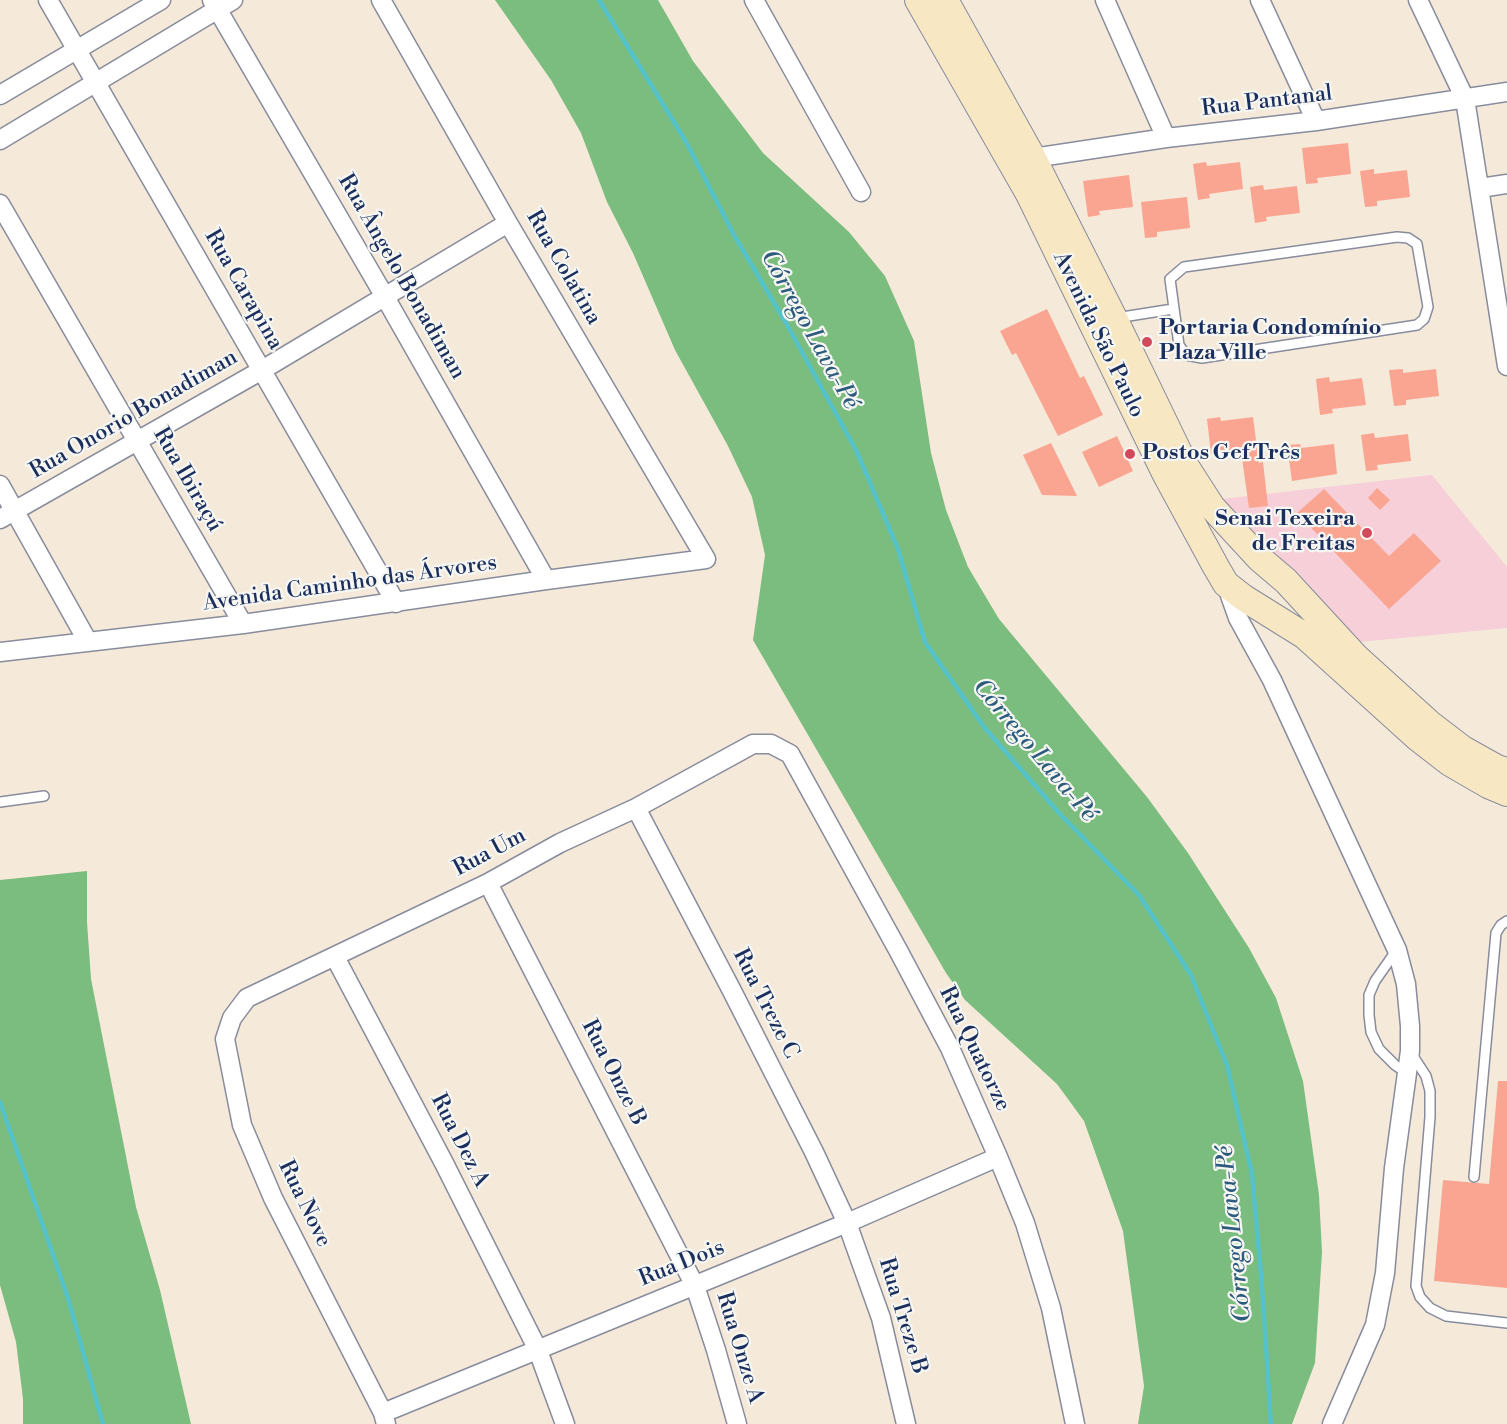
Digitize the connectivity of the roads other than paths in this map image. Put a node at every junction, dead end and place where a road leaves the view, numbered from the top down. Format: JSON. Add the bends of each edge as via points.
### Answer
{"nodes":[{"id":1,"x":48,"y":0,"type":"edge"},
{"id":2,"x":161,"y":0,"type":"edge"},
{"id":3,"x":233,"y":0,"type":"edge"},
{"id":4,"x":381,"y":0,"type":"edge"},
{"id":5,"x":754,"y":0,"type":"edge"},
{"id":6,"x":918,"y":0,"type":"edge"},
{"id":7,"x":945,"y":0,"type":"edge"},
{"id":8,"x":1105,"y":0,"type":"edge"},
{"id":9,"x":1260,"y":0,"type":"edge"},
{"id":10,"x":1418,"y":0,"type":"edge"},
{"id":11,"x":215,"y":5,"type":"edge"},
{"id":12,"x":77,"y":50,"type":"junction"},
{"id":13,"x":95,"y":81,"type":"junction"},
{"id":14,"x":1507,"y":92,"type":"edge"},
{"id":15,"x":0,"y":95,"type":"edge"},
{"id":16,"x":1464,"y":99,"type":"junction"},
{"id":17,"x":1316,"y":121,"type":"junction"},
{"id":18,"x":1166,"y":138,"type":"junction"},
{"id":19,"x":0,"y":140,"type":"edge"},
{"id":20,"x":1033,"y":158,"type":"junction"},
{"id":21,"x":1507,"y":184,"type":"edge"},
{"id":22,"x":1480,"y":188,"type":"junction"},
{"id":23,"x":861,"y":192,"type":"dead end"},
{"id":24,"x":0,"y":204,"type":"edge"},
{"id":25,"x":508,"y":222,"type":"junction"},
{"id":26,"x":1502,"y":296,"type":"edge"},
{"id":27,"x":385,"y":297,"type":"junction"},
{"id":28,"x":1173,"y":309,"type":"junction"},
{"id":29,"x":1114,"y":318,"type":"junction"},
{"id":30,"x":1507,"y":366,"type":"edge"},
{"id":31,"x":261,"y":370,"type":"junction"},
{"id":32,"x":138,"y":442,"type":"junction"},
{"id":33,"x":0,"y":485,"type":"edge"},
{"id":34,"x":8,"y":515,"type":"edge"},
{"id":35,"x":1259,"y":558,"type":"junction"},
{"id":36,"x":706,"y":559,"type":"joint"},
{"id":37,"x":546,"y":580,"type":"junction"},
{"id":38,"x":1286,"y":581,"type":"junction"},
{"id":39,"x":1226,"y":584,"type":"junction"},
{"id":40,"x":396,"y":603,"type":"junction"},
{"id":41,"x":1269,"y":612,"type":"junction"},
{"id":42,"x":243,"y":624,"type":"junction"},
{"id":43,"x":88,"y":642,"type":"junction"},
{"id":44,"x":1255,"y":648,"type":"junction"},
{"id":45,"x":0,"y":652,"type":"edge"},
{"id":46,"x":753,"y":744,"type":"joint"},
{"id":47,"x":1507,"y":771,"type":"edge"},
{"id":48,"x":1507,"y":793,"type":"edge"},
{"id":49,"x":44,"y":796,"type":"dead end"},
{"id":50,"x":0,"y":802,"type":"edge"},
{"id":51,"x":636,"y":808,"type":"junction"},
{"id":52,"x":489,"y":883,"type":"junction"},
{"id":53,"x":1507,"y":921,"type":"edge"},
{"id":54,"x":1397,"y":950,"type":"junction"},
{"id":55,"x":335,"y":957,"type":"junction"},
{"id":56,"x":247,"y":998,"type":"joint"},
{"id":57,"x":1410,"y":1051,"type":"junction"},
{"id":58,"x":1407,"y":1073,"type":"junction"},
{"id":59,"x":998,"y":1157,"type":"junction"},
{"id":60,"x":1474,"y":1177,"type":"dead end"},
{"id":61,"x":847,"y":1223,"type":"junction"},
{"id":62,"x":695,"y":1286,"type":"junction"},
{"id":63,"x":1507,"y":1323,"type":"edge"},
{"id":64,"x":537,"y":1348,"type":"junction"},
{"id":65,"x":385,"y":1419,"type":"edge"},
{"id":66,"x":565,"y":1424,"type":"edge"},
{"id":67,"x":737,"y":1424,"type":"edge"},
{"id":68,"x":906,"y":1424,"type":"edge"},
{"id":69,"x":1075,"y":1424,"type":"edge"},
{"id":70,"x":1332,"y":1424,"type":"edge"}],
"edges":[{"from":1,"to":12,"type":"street","name":"Rua Carapina"},
{"from":2,"to":12,"type":"street"},
{"from":3,"to":11,"type":"street"},
{"from":4,"to":25,"type":"street","name":"Rua Colatina"},
{"from":5,"to":23,"type":"street"},
{"from":6,"to":39,"type":"street","name":"Avenida São Paulo","via":[[1029,194],[1165,473]]},
{"from":7,"to":20,"type":"street","name":"Avenida São Paulo"},
{"from":8,"to":18,"type":"street"},
{"from":9,"to":17,"type":"street"},
{"from":10,"to":16,"type":"street"},
{"from":11,"to":13,"type":"street"},
{"from":11,"to":27,"type":"street","name":"Rua Ângelo Bonadiman"},
{"from":12,"to":13,"type":"street","name":"Rua Carapina"},
{"from":12,"to":15,"type":"street"},
{"from":13,"to":19,"type":"street"},
{"from":13,"to":31,"type":"street","name":"Rua Carapina"},
{"from":14,"to":16,"type":"street","name":"Rua Pantanal"},
{"from":16,"to":17,"type":"street","name":"Rua Pantanal"},
{"from":16,"to":22,"type":"street"},
{"from":17,"to":18,"type":"street","name":"Rua Pantanal"},
{"from":18,"to":20,"type":"street","name":"Rua Pantanal"},
{"from":20,"to":29,"type":"street","name":"Avenida São Paulo"},
{"from":21,"to":22,"type":"street"},
{"from":22,"to":26,"type":"street"},
{"from":24,"to":32,"type":"street","name":"Rua Ibiraçú"},
{"from":25,"to":27,"type":"street","name":"Rua Onorio Bonadiman"},
{"from":25,"to":36,"type":"street","name":"Rua Colatina"},
{"from":26,"to":30,"type":"street"},
{"from":27,"to":31,"type":"street","name":"Rua Onorio Bonadiman"},
{"from":27,"to":37,"type":"street","name":"Rua Ângelo Bonadiman"},
{"from":28,"to":28,"type":"lane","via":[[1179,345],[1186,355],[1202,358],[1417,325],[1424,320],[1428,307],[1417,244],[1397,237],[1184,267],[1170,279]]},
{"from":28,"to":29,"type":"lane"},
{"from":29,"to":35,"type":"street","name":"Avenida São Paulo","via":[[1185,465],[1212,507]]},
{"from":31,"to":32,"type":"street","name":"Rua Onorio Bonadiman"},
{"from":31,"to":40,"type":"street","name":"Rua Carapina"},
{"from":32,"to":34,"type":"street","name":"Rua Onorio Bonadiman"},
{"from":32,"to":42,"type":"street","name":"Rua Ibiraçú"},
{"from":33,"to":34,"type":"street"},
{"from":34,"to":43,"type":"street"},
{"from":35,"to":38,"type":"street","name":"Avenida São Paulo"},
{"from":35,"to":39,"type":"street","via":[[1239,567]]},
{"from":36,"to":37,"type":"street","name":"Avenida Caminho das Árvores"},
{"from":37,"to":40,"type":"street","name":"Avenida Caminho das Árvores"},
{"from":38,"to":41,"type":"street","via":[[1284,593]]},
{"from":38,"to":47,"type":"street","name":"Avenida São Paulo","via":[[1357,658],[1429,723],[1463,748]]},
{"from":39,"to":41,"type":"street","name":"Avenida São Paulo"},
{"from":39,"to":44,"type":"street","via":[[1238,618]]},
{"from":40,"to":42,"type":"street","name":"Avenida Caminho das Árvores"},
{"from":41,"to":44,"type":"street"},
{"from":41,"to":48,"type":"street","name":"Avenida São Paulo","via":[[1305,636],[1419,740],[1450,763]]},
{"from":42,"to":43,"type":"street","name":"Avenida Caminho das Árvores"},
{"from":43,"to":45,"type":"street","name":"Avenida Caminho das Árvores"},
{"from":44,"to":54,"type":"street"},
{"from":46,"to":51,"type":"street","name":"Rua Um"},
{"from":46,"to":59,"type":"street","name":"Rua Quatorze","via":[[771,744],[790,754],[950,1048]]},
{"from":49,"to":50,"type":"lane"},
{"from":51,"to":52,"type":"street","name":"Rua Um","via":[[560,843]]},
{"from":51,"to":61,"type":"street","name":"Rua Treze C"},
{"from":52,"to":55,"type":"street","name":"Rua Um"},
{"from":52,"to":62,"type":"street","name":"Rua Onze B"},
{"from":53,"to":60,"type":"lane","via":[[1496,933]]},
{"from":54,"to":57,"type":"street","via":[[1406,984]]},
{"from":54,"to":58,"type":"lane","via":[[1375,981],[1369,995],[1369,1015],[1379,1049]]},
{"from":55,"to":56,"type":"street","name":"Rua Um"},
{"from":55,"to":64,"type":"street","name":"Rua Dez A"},
{"from":56,"to":65,"type":"street","name":"Rua Nove","via":[[232,1018],[225,1039],[242,1125],[273,1198]]},
{"from":57,"to":58,"type":"street"},
{"from":57,"to":63,"type":"lane","via":[[1426,1076],[1430,1091],[1416,1286],[1430,1308],[1446,1316]]},
{"from":58,"to":70,"type":"street","via":[[1385,1273],[1375,1325]]},
{"from":59,"to":61,"type":"street","name":"Rua Dois"},
{"from":59,"to":69,"type":"street","name":"Rua Quatorze","via":[[1025,1223],[1051,1308]]},
{"from":61,"to":62,"type":"street","name":"Rua Dois"},
{"from":61,"to":68,"type":"street","name":"Rua Treze B","via":[[881,1318]]},
{"from":62,"to":64,"type":"street","name":"Rua Dois"},
{"from":62,"to":67,"type":"street","name":"Rua Onze A"},
{"from":64,"to":65,"type":"street","name":"Rua Dois"},
{"from":64,"to":66,"type":"street","name":"Rua Dez A"}]}
